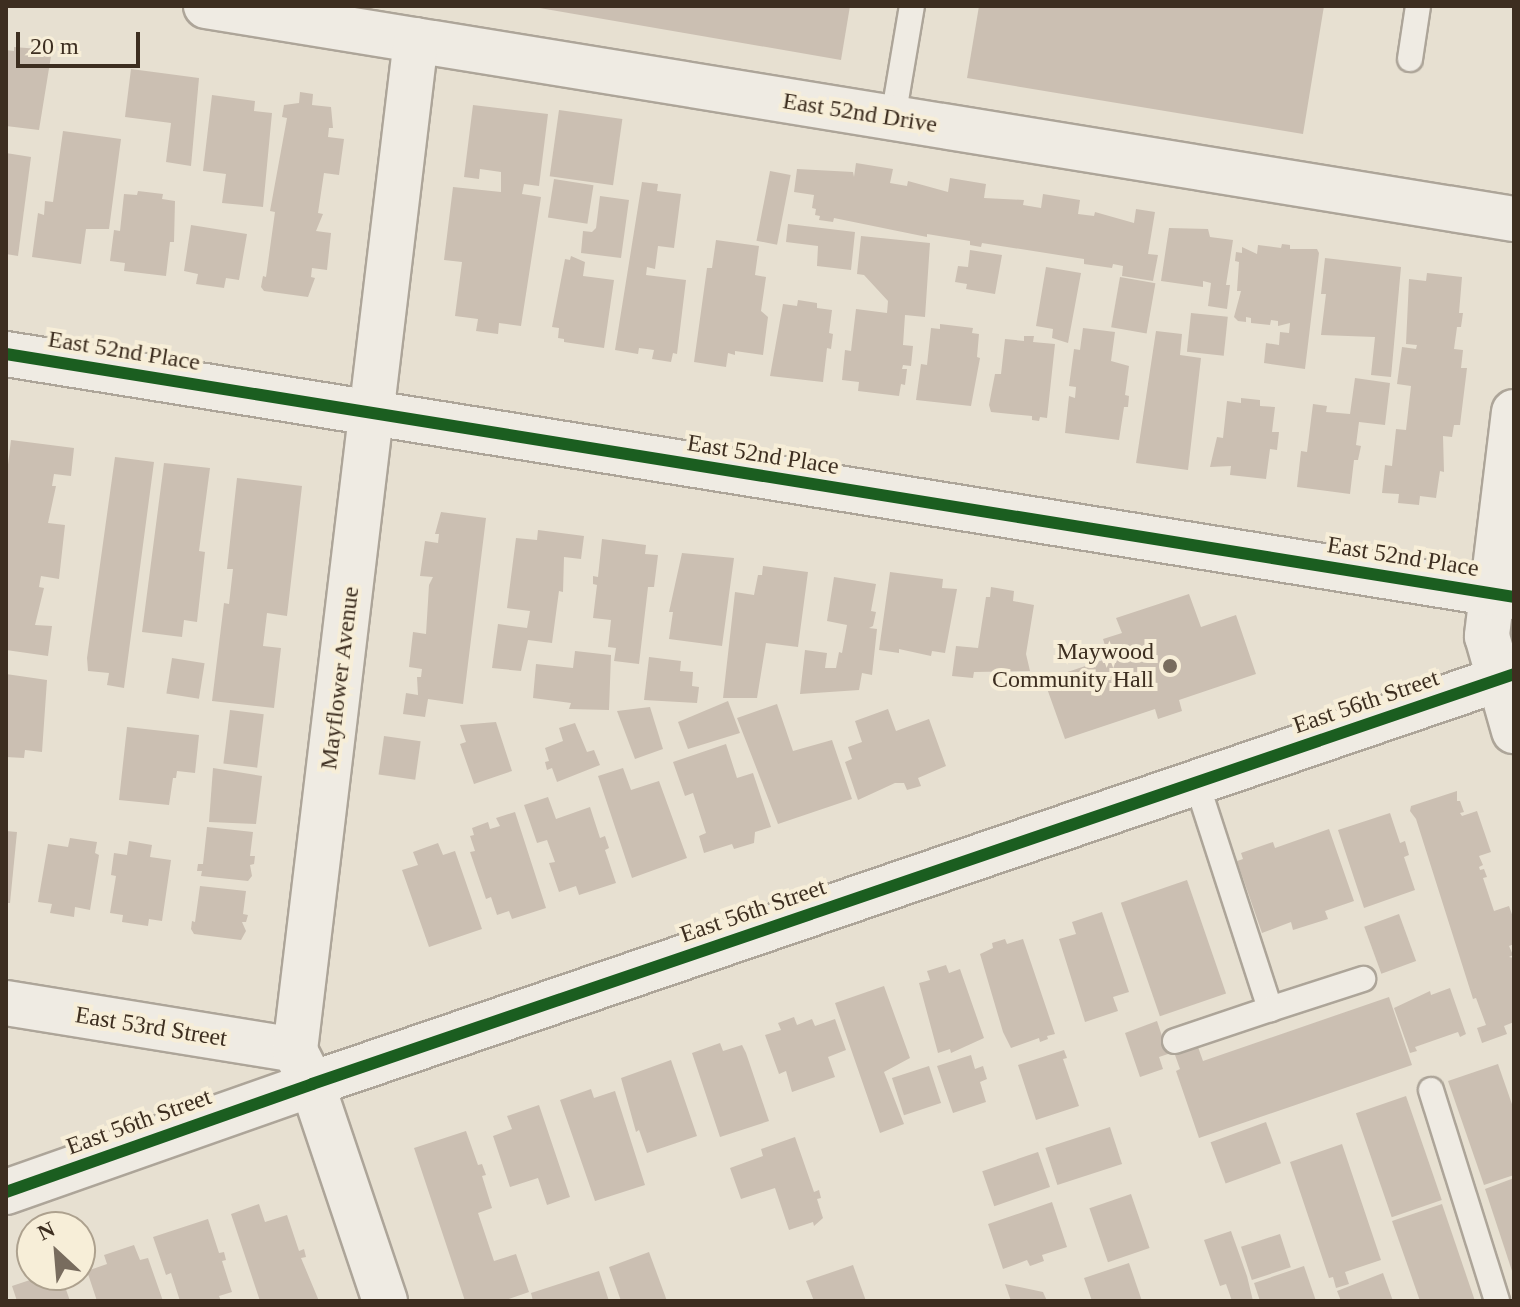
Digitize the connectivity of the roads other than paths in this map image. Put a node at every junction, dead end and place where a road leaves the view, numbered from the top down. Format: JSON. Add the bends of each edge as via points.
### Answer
{"nodes":[{"id":1,"x":206,"y":6,"type":"edge"},
{"id":2,"x":912,"y":6,"type":"edge"},
{"id":3,"x":1418,"y":6,"type":"edge"},
{"id":4,"x":352,"y":18,"type":"edge"},
{"id":5,"x":416,"y":40,"type":"junction"},
{"id":6,"x":1410,"y":59,"type":"dead end"},
{"id":7,"x":893,"y":118,"type":"junction"},
{"id":8,"x":1514,"y":219,"type":"edge"},
{"id":9,"x":6,"y":354,"type":"edge"},
{"id":10,"x":1514,"y":412,"type":"edge"},
{"id":11,"x":371,"y":414,"type":"junction"},
{"id":12,"x":1502,"y":595,"type":"edge"},
{"id":13,"x":1505,"y":677,"type":"edge"},
{"id":14,"x":1514,"y":731,"type":"edge"},
{"id":15,"x":1197,"y":784,"type":"junction"},
{"id":16,"x":1363,"y":979,"type":"dead end"},
{"id":17,"x":6,"y":1003,"type":"edge"},
{"id":18,"x":1270,"y":1009,"type":"junction"},
{"id":19,"x":1175,"y":1041,"type":"dead end"},
{"id":20,"x":303,"y":1067,"type":"junction"},
{"id":21,"x":1431,"y":1090,"type":"dead end"},
{"id":22,"x":6,"y":1192,"type":"edge"},
{"id":23,"x":385,"y":1301,"type":"edge"},
{"id":24,"x":1497,"y":1301,"type":"edge"}],
"edges":[{"from":1,"to":4,"type":"street","name":"East 52nd Drive"},
{"from":2,"to":7,"type":"lane"},
{"from":3,"to":6,"type":"lane"},
{"from":4,"to":5,"type":"street","name":"East 52nd Drive"},
{"from":5,"to":7,"type":"street","name":"East 52nd Drive"},
{"from":5,"to":11,"type":"street","name":"Mayflower Avenue"},
{"from":7,"to":8,"type":"street","name":"East 52nd Drive"},
{"from":9,"to":11,"type":"street","name":"East 52nd Place"},
{"from":10,"to":12,"type":"street"},
{"from":11,"to":12,"type":"street","name":"East 52nd Place"},
{"from":11,"to":20,"type":"street","name":"Mayflower Avenue"},
{"from":12,"to":13,"type":"street","via":[[1487,636]]},
{"from":13,"to":14,"type":"street"},
{"from":13,"to":15,"type":"street","name":"East 56th Street"},
{"from":15,"to":18,"type":"lane"},
{"from":15,"to":20,"type":"street","name":"East 56th Street"},
{"from":16,"to":18,"type":"lane"},
{"from":17,"to":20,"type":"street","name":"East 53rd Street"},
{"from":18,"to":19,"type":"lane"},
{"from":20,"to":22,"type":"street","name":"East 56th Street"},
{"from":20,"to":23,"type":"street","name":"Mayflower Avenue"},
{"from":21,"to":24,"type":"lane"}]}
